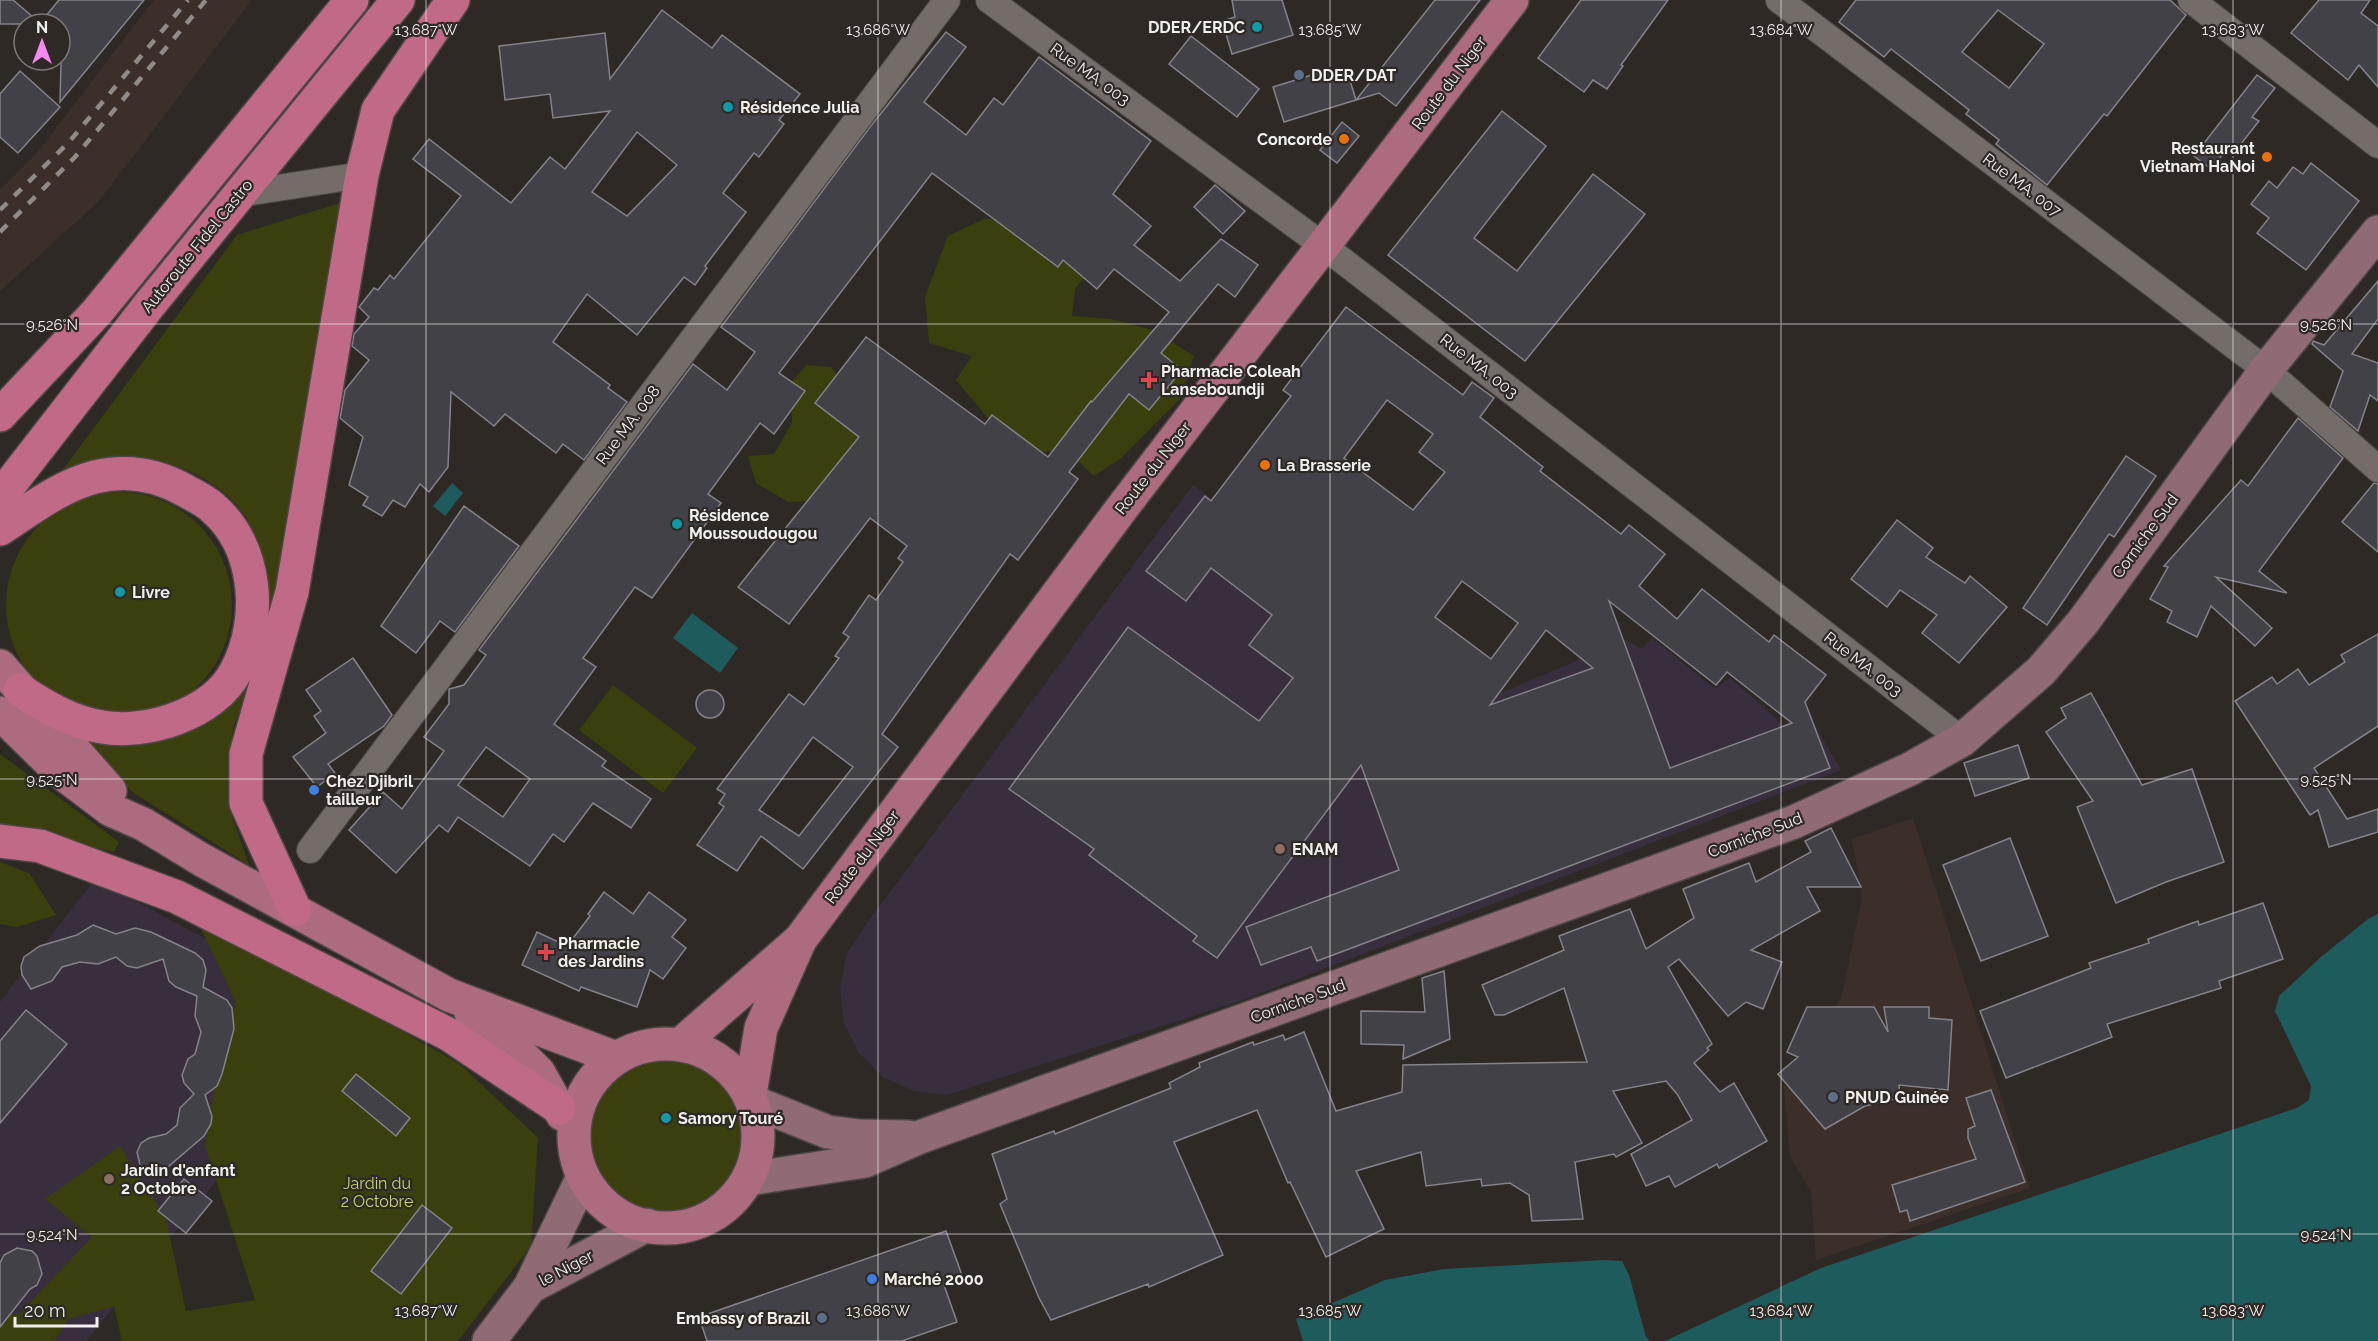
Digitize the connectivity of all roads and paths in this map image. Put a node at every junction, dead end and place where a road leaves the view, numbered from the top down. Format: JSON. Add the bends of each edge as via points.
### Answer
{"nodes":[{"id":1,"x":352,"y":0,"type":"edge"},
{"id":2,"x":398,"y":0,"type":"edge"},
{"id":3,"x":453,"y":0,"type":"edge"},
{"id":4,"x":947,"y":0,"type":"edge"},
{"id":5,"x":989,"y":0,"type":"edge"},
{"id":6,"x":1512,"y":0,"type":"edge"},
{"id":7,"x":1779,"y":0,"type":"edge"},
{"id":8,"x":2191,"y":0,"type":"edge"},
{"id":9,"x":2378,"y":145,"type":"edge"},
{"id":10,"x":362,"y":175,"type":"junction"},
{"id":11,"x":239,"y":194,"type":"junction"},
{"id":12,"x":2376,"y":237,"type":"edge"},
{"id":13,"x":1325,"y":247,"type":"junction"},
{"id":14,"x":2265,"y":370,"type":"junction"},
{"id":15,"x":0,"y":415,"type":"edge"},
{"id":16,"x":2378,"y":470,"type":"edge"},
{"id":17,"x":0,"y":497,"type":"edge"},
{"id":18,"x":0,"y":529,"type":"edge"},
{"id":19,"x":7,"y":690,"type":"edge"},
{"id":20,"x":1962,"y":740,"type":"junction"},
{"id":21,"x":0,"y":841,"type":"edge"},
{"id":22,"x":310,"y":850,"type":"dead end"},
{"id":23,"x":295,"y":910,"type":"junction"},
{"id":24,"x":800,"y":940,"type":"junction"},
{"id":25,"x":449,"y":995,"type":"junction"},
{"id":26,"x":681,"y":1044,"type":"junction"},
{"id":27,"x":616,"y":1058,"type":"junction"},
{"id":28,"x":752,"y":1098,"type":"junction"},
{"id":29,"x":566,"y":1122,"type":"junction"},
{"id":30,"x":920,"y":1137,"type":"junction"},
{"id":31,"x":584,"y":1177,"type":"junction"},
{"id":32,"x":748,"y":1179,"type":"junction"},
{"id":33,"x":647,"y":1225,"type":"junction"},
{"id":34,"x":530,"y":1287,"type":"junction"},
{"id":35,"x":489,"y":1341,"type":"edge"}],
"edges":[{"from":1,"to":15,"type":"highway","via":[[98,312]]},
{"from":2,"to":11,"type":"highway","name":"Autoroute Fidel Castro"},
{"from":3,"to":10,"type":"highway","via":[[378,110]]},
{"from":4,"to":22,"type":"street","name":"Rue MA. 008"},
{"from":5,"to":13,"type":"street","name":"Rue MA. 003"},
{"from":6,"to":13,"type":"main road","name":"Route du Niger"},
{"from":7,"to":14,"type":"street","name":"Rue MA. 007"},
{"from":8,"to":9,"type":"street"},
{"from":10,"to":11,"type":"street"},
{"from":10,"to":23,"type":"highway","via":[[292,592],[246,754],[246,803]]},
{"from":11,"to":17,"type":"highway","name":"Autoroute Fidel Castro"},
{"from":12,"to":14,"type":"main road","name":"Corniche Sud"},
{"from":13,"to":20,"type":"street","name":"Rue MA. 003"},
{"from":13,"to":24,"type":"main road","name":"Route du Niger","via":[[1125,504]]},
{"from":14,"to":16,"type":"street","name":"Rue MA. 007"},
{"from":14,"to":20,"type":"main road","name":"Corniche Sud","via":[[2084,622],[2041,671]]},
{"from":18,"to":19,"type":"highway","via":[[62,489],[94,477],[144,474],[172,483],[214,508],[237,537],[253,581],[251,627],[236,672],[210,702],[172,720],[142,729],[102,728],[58,714]]},
{"from":19,"to":23,"type":"main road","via":[[143,824]]},
{"from":20,"to":30,"type":"main road","name":"Corniche Sud","via":[[1910,769],[1794,822]]},
{"from":21,"to":29,"type":"highway","via":[[40,846],[177,897],[447,1034]]},
{"from":23,"to":25,"type":"main road"},
{"from":24,"to":26,"type":"main road","name":"Route du Niger"},
{"from":24,"to":28,"type":"main road","name":"Route du Niger","via":[[761,1028]]},
{"from":25,"to":27,"type":"main road"},
{"from":25,"to":29,"type":"main road","via":[[539,1073]]},
{"from":26,"to":27,"type":"main road","via":[[647,1045]]},
{"from":26,"to":28,"type":"main road","via":[[722,1061]]},
{"from":27,"to":29,"type":"main road","via":[[598,1072],[576,1113]]},
{"from":28,"to":30,"type":"main road","via":[[828,1132]]},
{"from":28,"to":32,"type":"main road","via":[[759,1141]]},
{"from":29,"to":31,"type":"main road"},
{"from":30,"to":32,"type":"main road","name":"Corniche Sud","via":[[865,1161]]},
{"from":31,"to":33,"type":"main road","via":[[610,1209]]},
{"from":31,"to":34,"type":"main road","name":"le Niger"},
{"from":32,"to":33,"type":"main road","via":[[737,1196],[705,1220],[686,1226]]},
{"from":33,"to":34,"type":"main road","name":"le Niger"},
{"from":34,"to":35,"type":"main road"}]}
